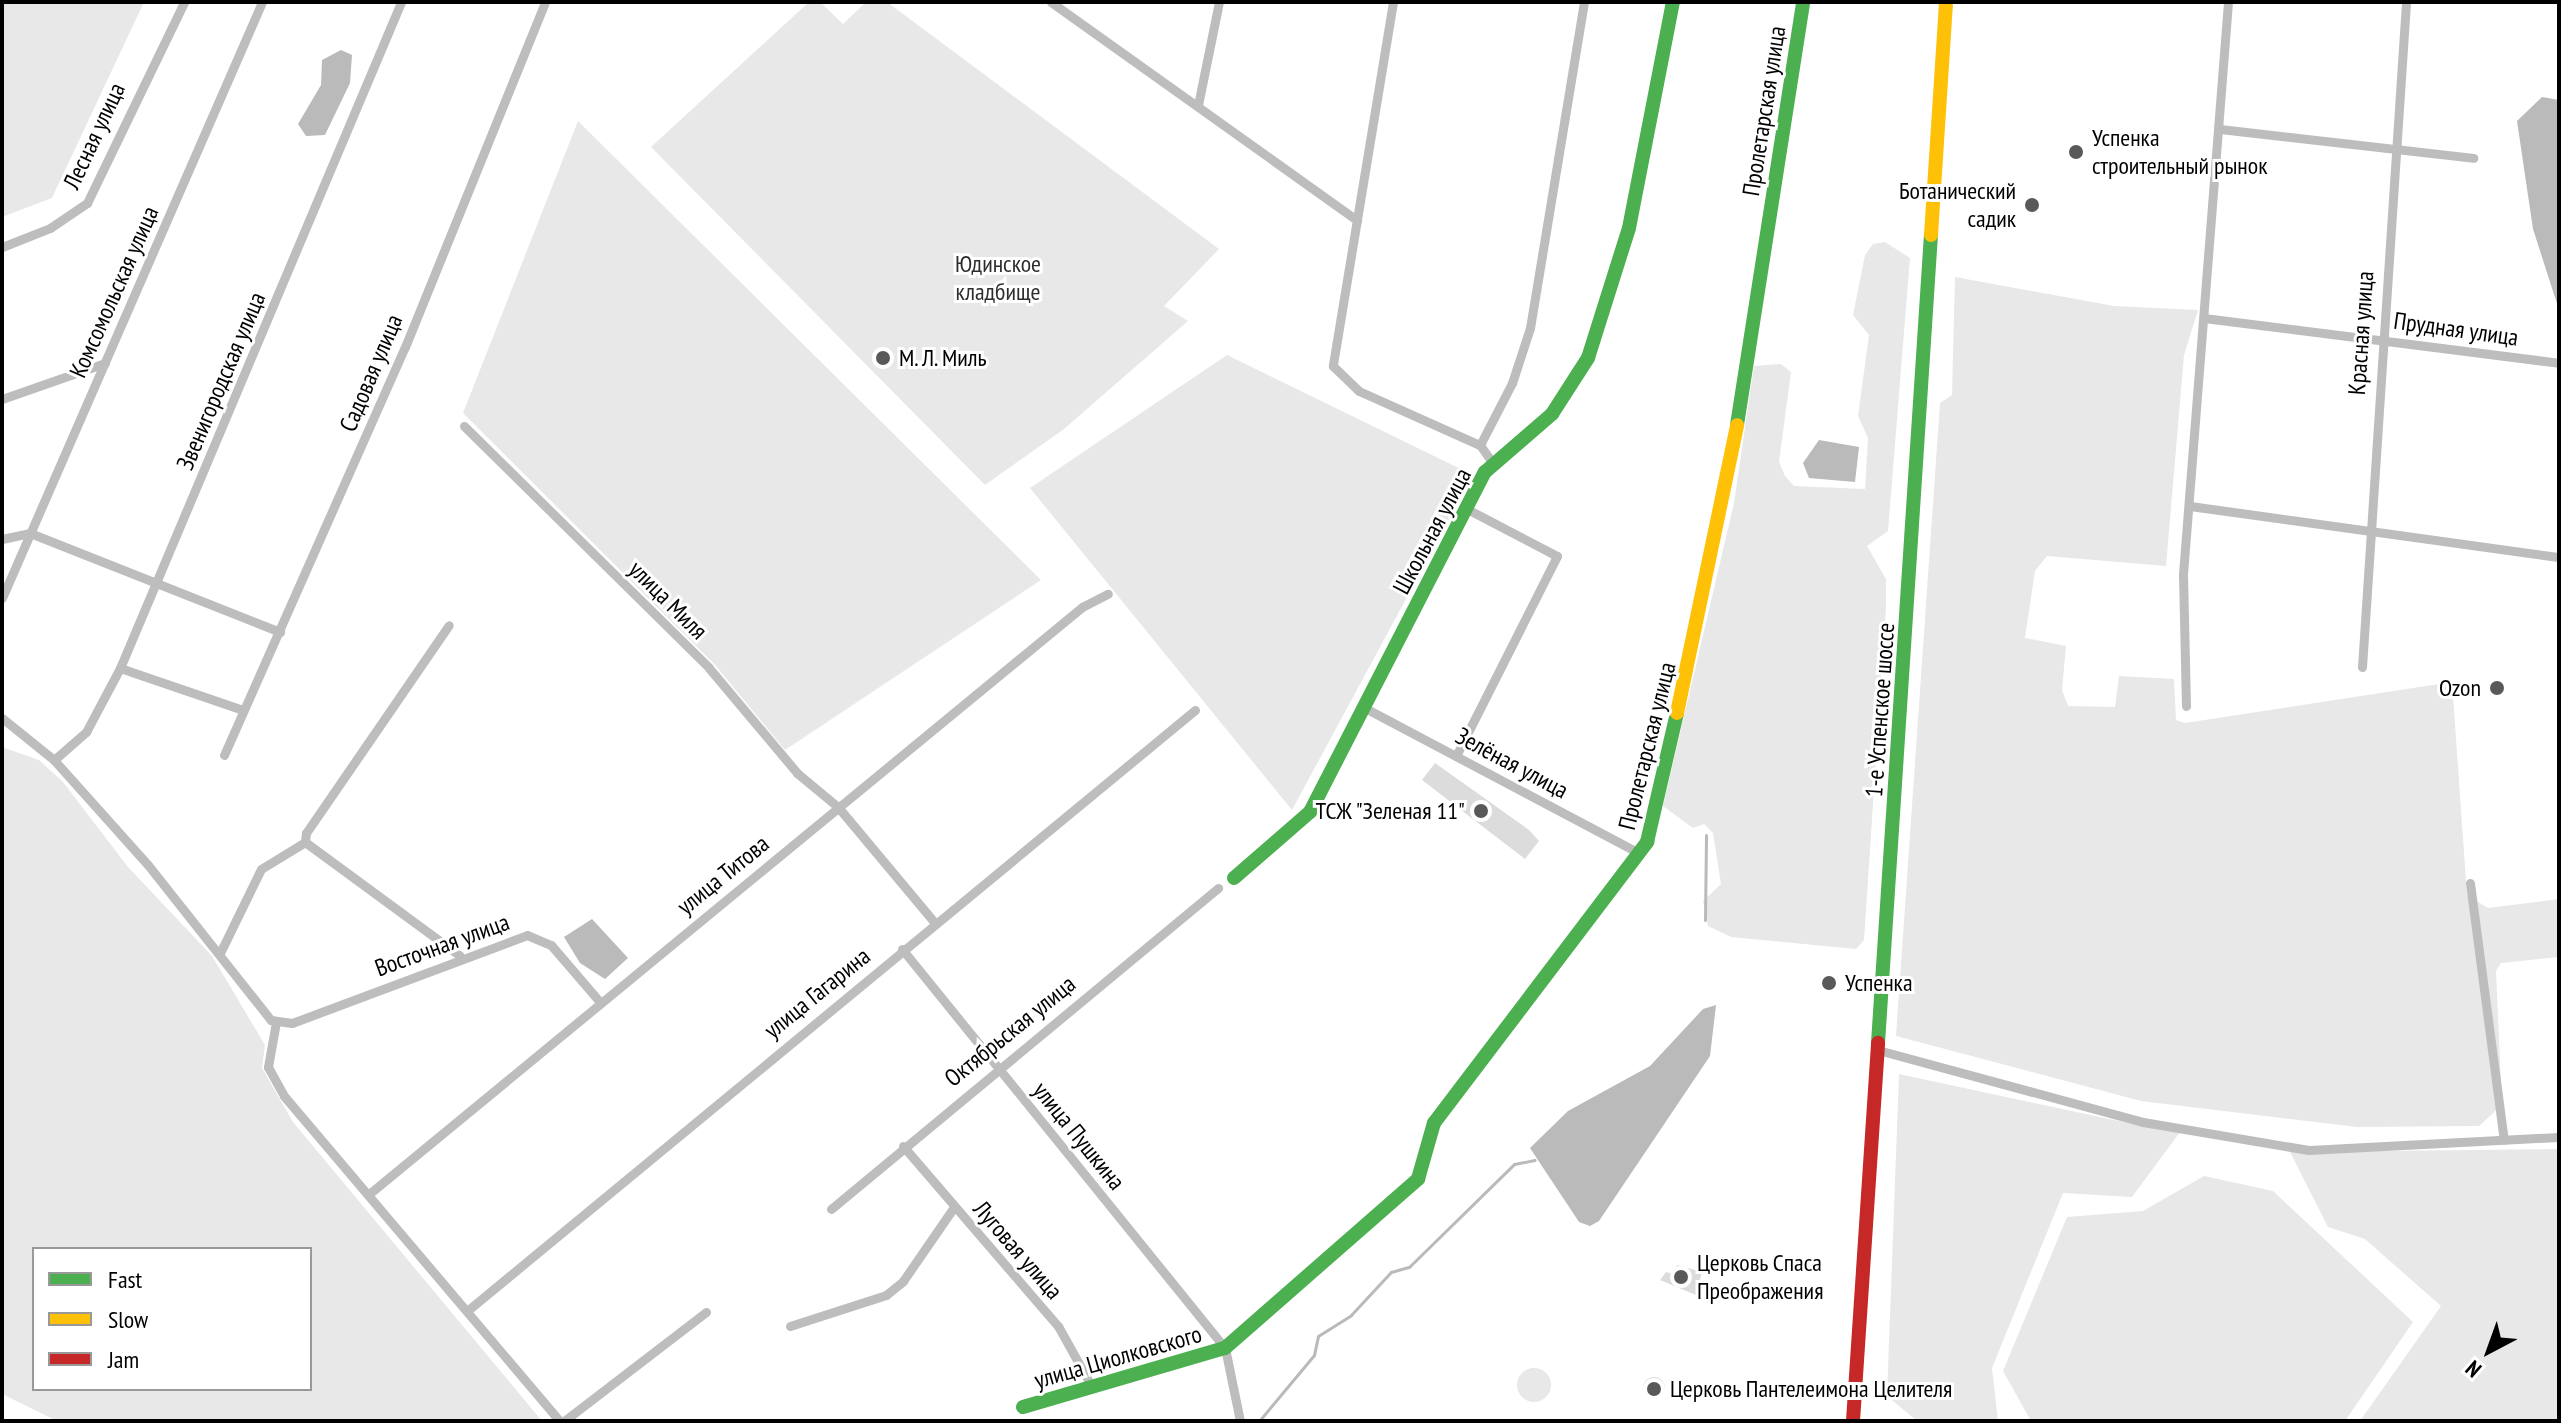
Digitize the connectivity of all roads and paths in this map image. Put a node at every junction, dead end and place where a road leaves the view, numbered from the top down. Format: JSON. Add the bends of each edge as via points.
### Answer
{"nodes":[{"id":1,"x":184,"y":2,"type":"edge"},
{"id":2,"x":262,"y":2,"type":"edge"},
{"id":3,"x":401,"y":2,"type":"edge"},
{"id":4,"x":545,"y":2,"type":"edge"},
{"id":5,"x":1051,"y":2,"type":"edge"},
{"id":6,"x":1219,"y":2,"type":"edge"},
{"id":7,"x":1393,"y":2,"type":"edge"},
{"id":8,"x":1584,"y":2,"type":"edge"},
{"id":9,"x":1673,"y":2,"type":"edge"},
{"id":10,"x":1803,"y":2,"type":"edge"},
{"id":11,"x":1946,"y":2,"type":"edge"},
{"id":12,"x":2228,"y":2,"type":"edge"},
{"id":13,"x":2406,"y":2,"type":"edge"},
{"id":14,"x":1198,"y":105,"type":"junction"},
{"id":15,"x":2220,"y":129,"type":"junction"},
{"id":16,"x":2394,"y":148,"type":"junction"},
{"id":17,"x":2473,"y":158,"type":"dead end"},
{"id":18,"x":1357,"y":220,"type":"junction"},
{"id":19,"x":2,"y":247,"type":"edge"},
{"id":20,"x":2204,"y":318,"type":"junction"},
{"id":21,"x":2380,"y":338,"type":"junction"},
{"id":22,"x":105,"y":363,"type":"junction"},
{"id":23,"x":2559,"y":363,"type":"edge"},
{"id":24,"x":2,"y":399,"type":"edge"},
{"id":25,"x":464,"y":426,"type":"dead end"},
{"id":26,"x":1480,"y":445,"type":"junction"},
{"id":27,"x":1494,"y":465,"type":"junction"},
{"id":28,"x":2190,"y":506,"type":"junction"},
{"id":29,"x":1467,"y":509,"type":"junction"},
{"id":30,"x":2368,"y":531,"type":"junction"},
{"id":31,"x":30,"y":533,"type":"junction"},
{"id":32,"x":2,"y":539,"type":"edge"},
{"id":33,"x":2559,"y":557,"type":"edge"},
{"id":34,"x":156,"y":582,"type":"junction"},
{"id":35,"x":1108,"y":594,"type":"dead end"},
{"id":36,"x":2,"y":598,"type":"edge"},
{"id":37,"x":449,"y":625,"type":"dead end"},
{"id":38,"x":280,"y":632,"type":"junction"},
{"id":39,"x":2362,"y":667,"type":"dead end"},
{"id":40,"x":120,"y":668,"type":"junction"},
{"id":41,"x":2186,"y":706,"type":"dead end"},
{"id":42,"x":1365,"y":708,"type":"junction"},
{"id":43,"x":243,"y":710,"type":"junction"},
{"id":44,"x":1195,"y":710,"type":"dead end"},
{"id":45,"x":2,"y":718,"type":"edge"},
{"id":46,"x":224,"y":755,"type":"dead end"},
{"id":47,"x":1456,"y":756,"type":"junction"},
{"id":48,"x":54,"y":760,"type":"junction"},
{"id":49,"x":838,"y":807,"type":"junction"},
{"id":50,"x":305,"y":842,"type":"junction"},
{"id":51,"x":1639,"y":853,"type":"junction"},
{"id":52,"x":1234,"y":878,"type":"dead end"},
{"id":53,"x":2470,"y":883,"type":"dead end"},
{"id":54,"x":1218,"y":888,"type":"dead end"},
{"id":55,"x":934,"y":922,"type":"junction"},
{"id":56,"x":902,"y":949,"type":"junction"},
{"id":57,"x":220,"y":953,"type":"junction"},
{"id":58,"x":460,"y":956,"type":"junction"},
{"id":59,"x":599,"y":1001,"type":"junction"},
{"id":60,"x":276,"y":1022,"type":"junction"},
{"id":61,"x":1878,"y":1050,"type":"junction"},
{"id":62,"x":997,"y":1067,"type":"junction"},
{"id":63,"x":2559,"y":1137,"type":"edge"},
{"id":64,"x":2504,"y":1140,"type":"junction"},
{"id":65,"x":903,"y":1146,"type":"junction"},
{"id":66,"x":369,"y":1194,"type":"junction"},
{"id":67,"x":954,"y":1207,"type":"junction"},
{"id":68,"x":831,"y":1209,"type":"dead end"},
{"id":69,"x":467,"y":1311,"type":"junction"},
{"id":70,"x":706,"y":1312,"type":"dead end"},
{"id":71,"x":790,"y":1326,"type":"dead end"},
{"id":72,"x":1225,"y":1348,"type":"junction"},
{"id":73,"x":1092,"y":1387,"type":"junction"},
{"id":74,"x":1023,"y":1407,"type":"dead end"},
{"id":75,"x":562,"y":1421,"type":"edge"},
{"id":76,"x":1240,"y":1421,"type":"edge"},
{"id":77,"x":1853,"y":1421,"type":"edge"}],
"edges":[{"from":1,"to":19,"type":"street","name":"Лесная улица","via":[[87,203],[50,228]]},
{"from":2,"to":22,"type":"street","name":"Комсомольская улица"},
{"from":3,"to":34,"type":"street","name":"Звенигородская улица"},
{"from":4,"to":38,"type":"street","name":"Садовая улица"},
{"from":5,"to":14,"type":"street"},
{"from":6,"to":14,"type":"street"},
{"from":7,"to":18,"type":"street"},
{"from":8,"to":26,"type":"street","via":[[1530,328],[1512,383]]},
{"from":9,"to":27,"type":"street","name":"Школьная улица","via":[[1629,228],[1602,322],[1552,414]]},
{"from":10,"to":51,"type":"street","name":"Пролетарская улица","via":[[1725,504],[1688,680]]},
{"from":11,"to":61,"type":"street","name":"1-е Успенское шоссе"},
{"from":12,"to":15,"type":"street"},
{"from":13,"to":16,"type":"street","name":"Красная улица"},
{"from":14,"to":18,"type":"street"},
{"from":15,"to":16,"type":"street"},
{"from":15,"to":20,"type":"street"},
{"from":16,"to":17,"type":"street"},
{"from":16,"to":21,"type":"street","name":"Красная улица"},
{"from":18,"to":26,"type":"street","via":[[1336,373],[1359,391]]},
{"from":20,"to":21,"type":"street","name":"Прудная улица"},
{"from":20,"to":28,"type":"street"},
{"from":21,"to":23,"type":"street","name":"Прудная улица"},
{"from":21,"to":30,"type":"street","name":"Красная улица"},
{"from":22,"to":24,"type":"street"},
{"from":22,"to":31,"type":"street","name":"Комсомольская улица"},
{"from":25,"to":49,"type":"street","name":"улица Миля","via":[[709,668],[797,773]]},
{"from":26,"to":27,"type":"street"},
{"from":27,"to":29,"type":"street","name":"Школьная улица"},
{"from":28,"to":30,"type":"street"},
{"from":28,"to":41,"type":"street","via":[[2183,574]]},
{"from":29,"to":42,"type":"street","name":"Школьная улица"},
{"from":29,"to":47,"type":"street","via":[[1557,556]]},
{"from":30,"to":33,"type":"street"},
{"from":30,"to":39,"type":"street","name":"Красная улица"},
{"from":31,"to":32,"type":"street"},
{"from":31,"to":34,"type":"street"},
{"from":31,"to":36,"type":"street","name":"Комсомольская улица"},
{"from":34,"to":38,"type":"street"},
{"from":34,"to":40,"type":"street","name":"Звенигородская улица"},
{"from":35,"to":49,"type":"street","name":"улица Титова","via":[[1082,607]]},
{"from":37,"to":50,"type":"street","via":[[306,833]]},
{"from":38,"to":43,"type":"street","name":"Садовая улица"},
{"from":40,"to":43,"type":"street"},
{"from":40,"to":48,"type":"street","name":"Звенигородская улица","via":[[86,732]]},
{"from":42,"to":47,"type":"street","name":"Зелёная улица"},
{"from":42,"to":52,"type":"street","name":"Школьная улица","via":[[1310,812]]},
{"from":43,"to":46,"type":"street","name":"Садовая улица"},
{"from":44,"to":55,"type":"street","name":"улица Гагарина"},
{"from":45,"to":48,"type":"street"},
{"from":47,"to":51,"type":"street","name":"Зелёная улица"},
{"from":48,"to":57,"type":"street"},
{"from":49,"to":55,"type":"street"},
{"from":49,"to":59,"type":"street","name":"улица Титова"},
{"from":50,"to":57,"type":"street","via":[[261,869]]},
{"from":50,"to":58,"type":"street"},
{"from":51,"to":72,"type":"street","name":"Пролетарская улица","via":[[1434,1123],[1411,1188]]},
{"from":53,"to":64,"type":"street"},
{"from":54,"to":62,"type":"street","name":"Октябрьская улица"},
{"from":55,"to":56,"type":"street","name":"улица Гагарина"},
{"from":56,"to":62,"type":"street","name":"улица Пушкина"},
{"from":56,"to":69,"type":"street","name":"улица Гагарина"},
{"from":57,"to":60,"type":"street","via":[[259,1012]]},
{"from":58,"to":59,"type":"street","name":"Восточная улица","via":[[538,936]]},
{"from":58,"to":60,"type":"street","name":"Восточная улица","via":[[292,1023]]},
{"from":59,"to":66,"type":"street","name":"улица Титова"},
{"from":60,"to":66,"type":"street","via":[[268,1067],[297,1114]]},
{"from":61,"to":64,"type":"street","via":[[2211,1136],[2309,1150]]},
{"from":61,"to":77,"type":"street","name":"1-е Успенское шоссе"},
{"from":62,"to":65,"type":"street","name":"Октябрьская улица"},
{"from":62,"to":72,"type":"street","name":"улица Пушкина"},
{"from":63,"to":64,"type":"street"},
{"from":65,"to":67,"type":"street","name":"Луговая улица"},
{"from":65,"to":68,"type":"street","name":"Октябрьская улица"},
{"from":66,"to":69,"type":"street"},
{"from":67,"to":71,"type":"street","via":[[903,1281],[886,1295]]},
{"from":67,"to":73,"type":"street","name":"Луговая улица","via":[[1058,1326]]},
{"from":69,"to":75,"type":"street"},
{"from":70,"to":75,"type":"street"},
{"from":72,"to":73,"type":"street","name":"улица Циолковского"},
{"from":72,"to":76,"type":"street"},
{"from":73,"to":74,"type":"street","name":"улица Циолковского"}]}
